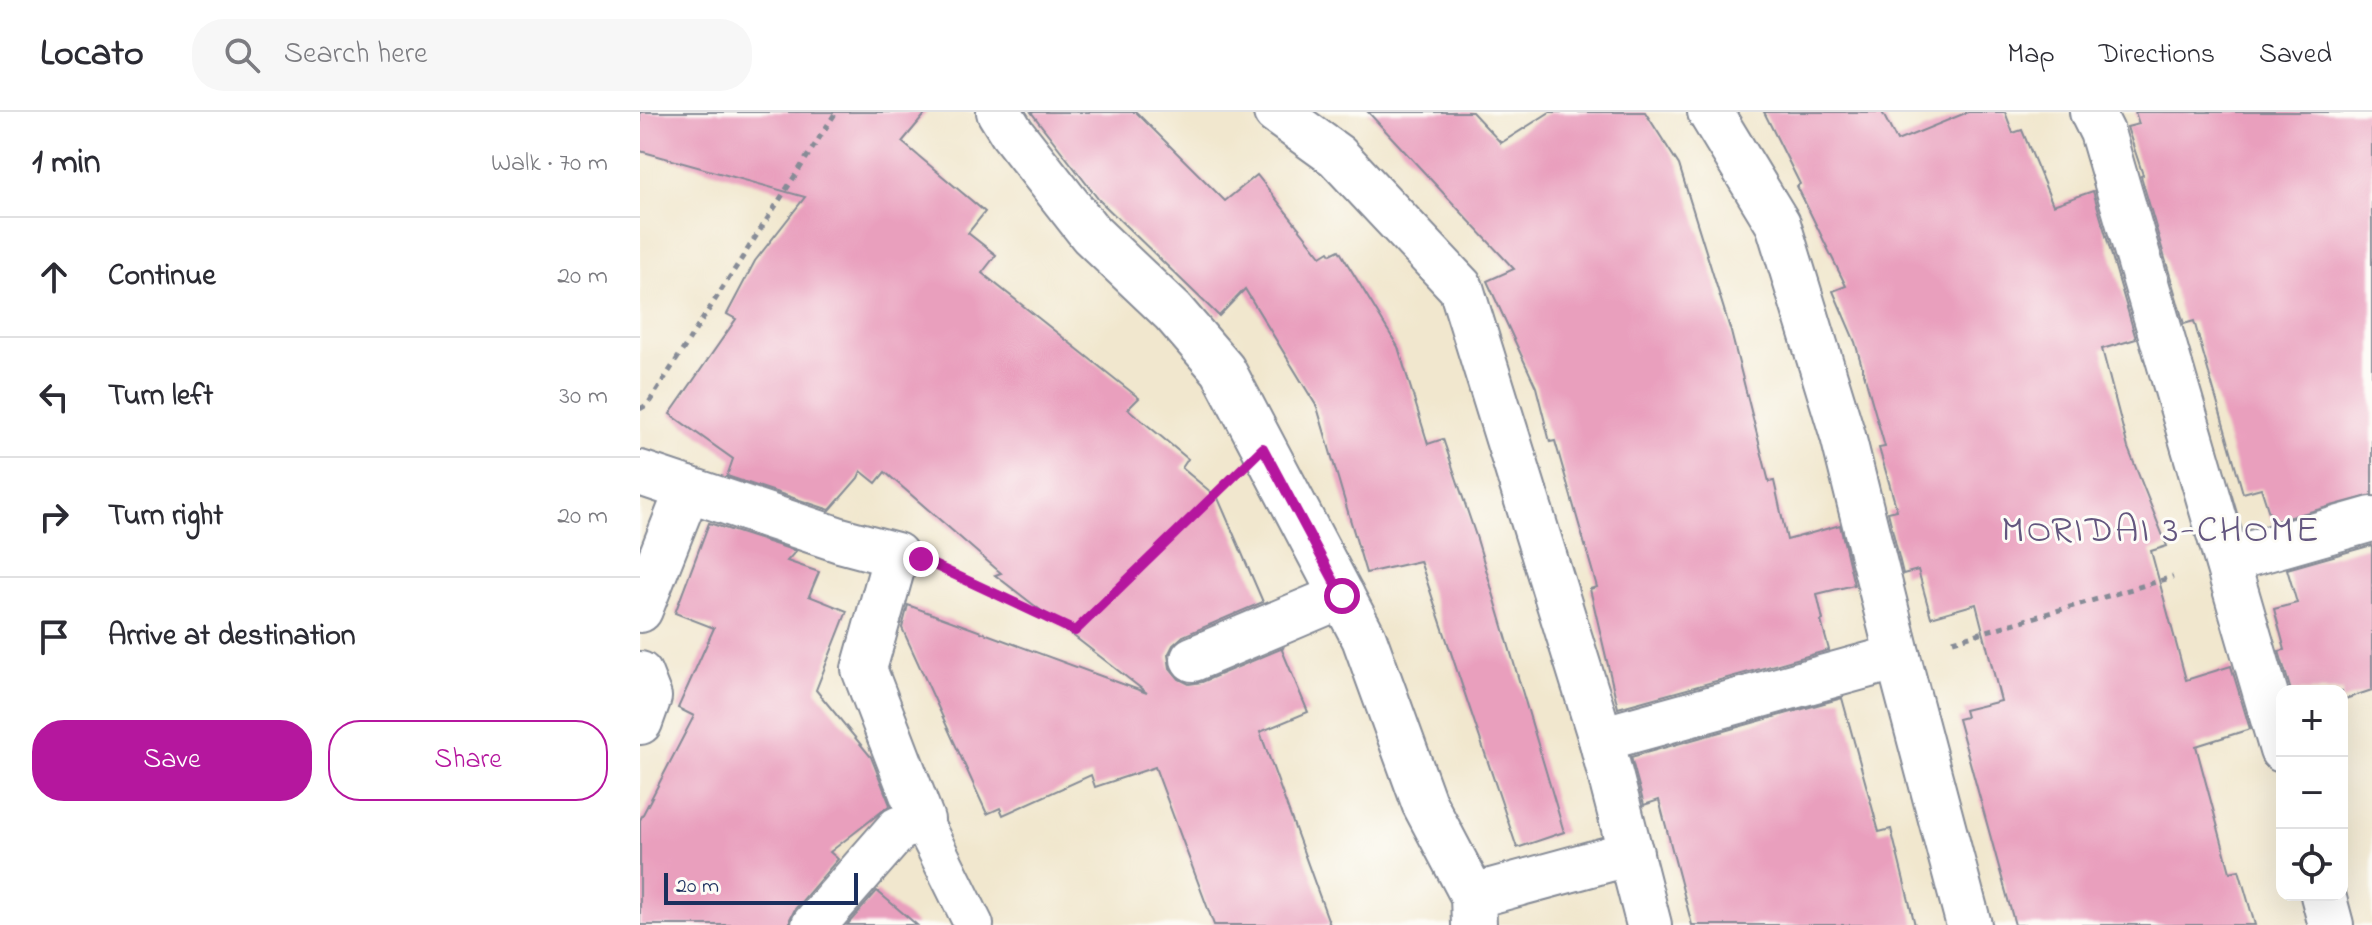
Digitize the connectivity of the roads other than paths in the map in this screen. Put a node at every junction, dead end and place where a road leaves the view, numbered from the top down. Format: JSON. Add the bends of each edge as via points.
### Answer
{"nodes":[{"id":1,"x":999,"y":112,"type":"edge"},
{"id":2,"x":1276,"y":112,"type":"edge"},
{"id":3,"x":1710,"y":112,"type":"edge"},
{"id":4,"x":2092,"y":112,"type":"edge"},
{"id":5,"x":640,"y":473,"type":"edge"},
{"id":6,"x":688,"y":489,"type":"junction"},
{"id":7,"x":2372,"y":519,"type":"edge"},
{"id":8,"x":2228,"y":560,"type":"junction"},
{"id":9,"x":1342,"y":596,"type":"junction"},
{"id":10,"x":640,"y":610,"type":"edge"},
{"id":11,"x":1898,"y":657,"type":"junction"},
{"id":12,"x":1193,"y":659,"type":"dead end"},
{"id":13,"x":640,"y":674,"type":"edge"},
{"id":14,"x":640,"y":722,"type":"edge"},
{"id":15,"x":2276,"y":729,"type":"edge"},
{"id":16,"x":1601,"y":739,"type":"junction"},
{"id":17,"x":922,"y":820,"type":"junction"},
{"id":18,"x":1631,"y":853,"type":"junction"},
{"id":19,"x":2325,"y":901,"type":"edge"},
{"id":20,"x":1473,"y":910,"type":"edge"},
{"id":21,"x":814,"y":925,"type":"edge"},
{"id":22,"x":974,"y":925,"type":"edge"},
{"id":23,"x":1649,"y":925,"type":"edge"},
{"id":24,"x":1969,"y":925,"type":"edge"},
{"id":25,"x":2331,"y":925,"type":"edge"}],
"edges":[{"from":1,"to":9,"type":"street","via":[[1091,234],[1173,312],[1223,370]]},
{"from":2,"to":16,"type":"street","via":[[1337,156],[1461,288]]},
{"from":3,"to":11,"type":"street","via":[[1778,224],[1843,436]]},
{"from":4,"to":8,"type":"street"},
{"from":5,"to":6,"type":"street"},
{"from":6,"to":10,"type":"street"},
{"from":6,"to":17,"type":"street","via":[[896,555],[864,669]]},
{"from":7,"to":8,"type":"street"},
{"from":8,"to":15,"type":"street"},
{"from":9,"to":12,"type":"street"},
{"from":9,"to":20,"type":"street","via":[[1364,638],[1424,803]]},
{"from":11,"to":16,"type":"street"},
{"from":11,"to":24,"type":"street"},
{"from":13,"to":14,"type":"street","via":[[649,697]]},
{"from":16,"to":18,"type":"street"},
{"from":17,"to":21,"type":"street","via":[[898,829]]},
{"from":17,"to":22,"type":"lane"},
{"from":18,"to":20,"type":"street"},
{"from":18,"to":23,"type":"street"},
{"from":19,"to":25,"type":"street"}]}
